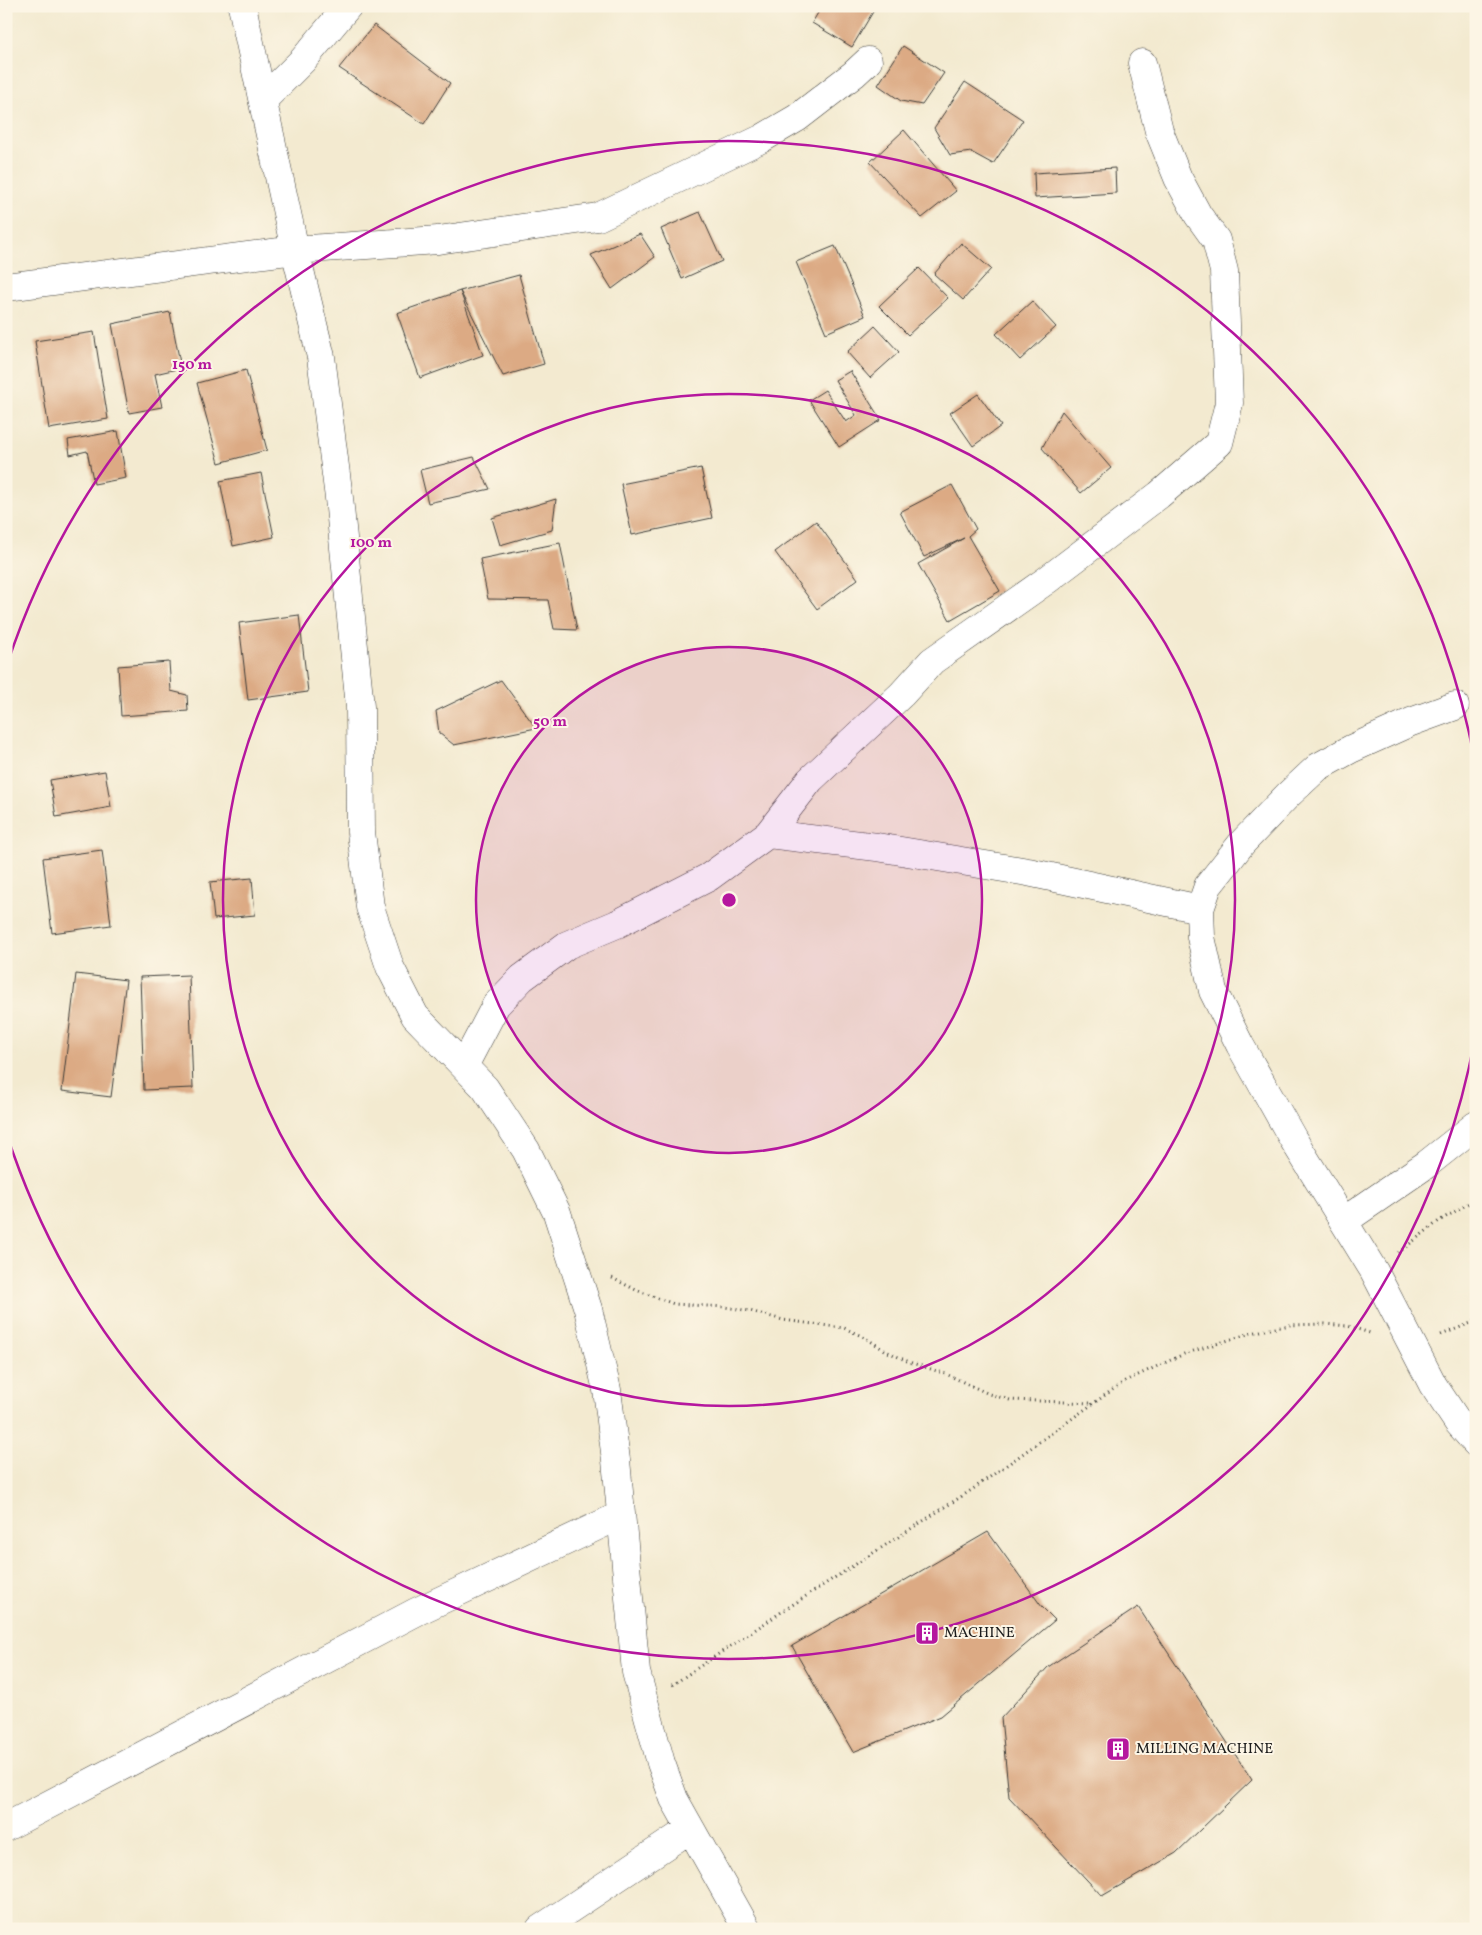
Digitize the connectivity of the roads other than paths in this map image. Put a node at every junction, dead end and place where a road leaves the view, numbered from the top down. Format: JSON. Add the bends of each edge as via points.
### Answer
{"nodes":[{"id":1,"x":242,"y":6,"type":"edge"},
{"id":2,"x":348,"y":6,"type":"edge"},
{"id":3,"x":868,"y":61,"type":"dead end"},
{"id":4,"x":1142,"y":63,"type":"dead end"},
{"id":5,"x":263,"y":100,"type":"junction"},
{"id":6,"x":295,"y":250,"type":"junction"},
{"id":7,"x":6,"y":287,"type":"edge"},
{"id":8,"x":1455,"y":706,"type":"dead end"},
{"id":9,"x":768,"y":834,"type":"junction"},
{"id":10,"x":1200,"y":909,"type":"junction"},
{"id":11,"x":464,"y":1066,"type":"junction"},
{"id":12,"x":1476,"y":1125,"type":"edge"},
{"id":13,"x":1344,"y":1221,"type":"junction"},
{"id":14,"x":1476,"y":1443,"type":"edge"},
{"id":15,"x":621,"y":1515,"type":"junction"},
{"id":16,"x":6,"y":1827,"type":"edge"},
{"id":17,"x":690,"y":1829,"type":"junction"},
{"id":18,"x":540,"y":1929,"type":"edge"},
{"id":19,"x":747,"y":1929,"type":"edge"}],
"edges":[{"from":1,"to":5,"type":"street"},
{"from":2,"to":5,"type":"street","via":[[303,60]]},
{"from":3,"to":6,"type":"street","via":[[797,118],[768,135],[598,217],[438,240]]},
{"from":4,"to":9,"type":"street","via":[[1165,147],[1198,215],[1216,240],[1224,271],[1229,403],[1219,443],[1159,495],[932,661],[902,694],[810,780]]},
{"from":5,"to":6,"type":"street"},
{"from":6,"to":7,"type":"street"},
{"from":6,"to":11,"type":"street","via":[[321,357],[339,498],[360,707],[361,832],[370,907],[390,967],[415,1016]]},
{"from":8,"to":10,"type":"street","via":[[1368,741],[1318,767],[1242,843],[1208,886]]},
{"from":9,"to":10,"type":"street","via":[[877,847],[1028,872]]},
{"from":9,"to":11,"type":"street","via":[[709,877],[617,924],[566,945],[522,978],[496,1005]]},
{"from":10,"to":13,"type":"street","via":[[1201,937],[1213,991],[1244,1054]]},
{"from":11,"to":15,"type":"street","via":[[485,1088],[526,1150],[557,1213],[588,1309],[607,1390]]},
{"from":12,"to":13,"type":"street","via":[[1427,1164]]},
{"from":13,"to":14,"type":"street","via":[[1374,1271],[1433,1385]]},
{"from":15,"to":16,"type":"street","via":[[416,1612]]},
{"from":15,"to":17,"type":"street","via":[[636,1672],[661,1763],[674,1799]]},
{"from":17,"to":18,"type":"street"},
{"from":17,"to":19,"type":"street"}]}
